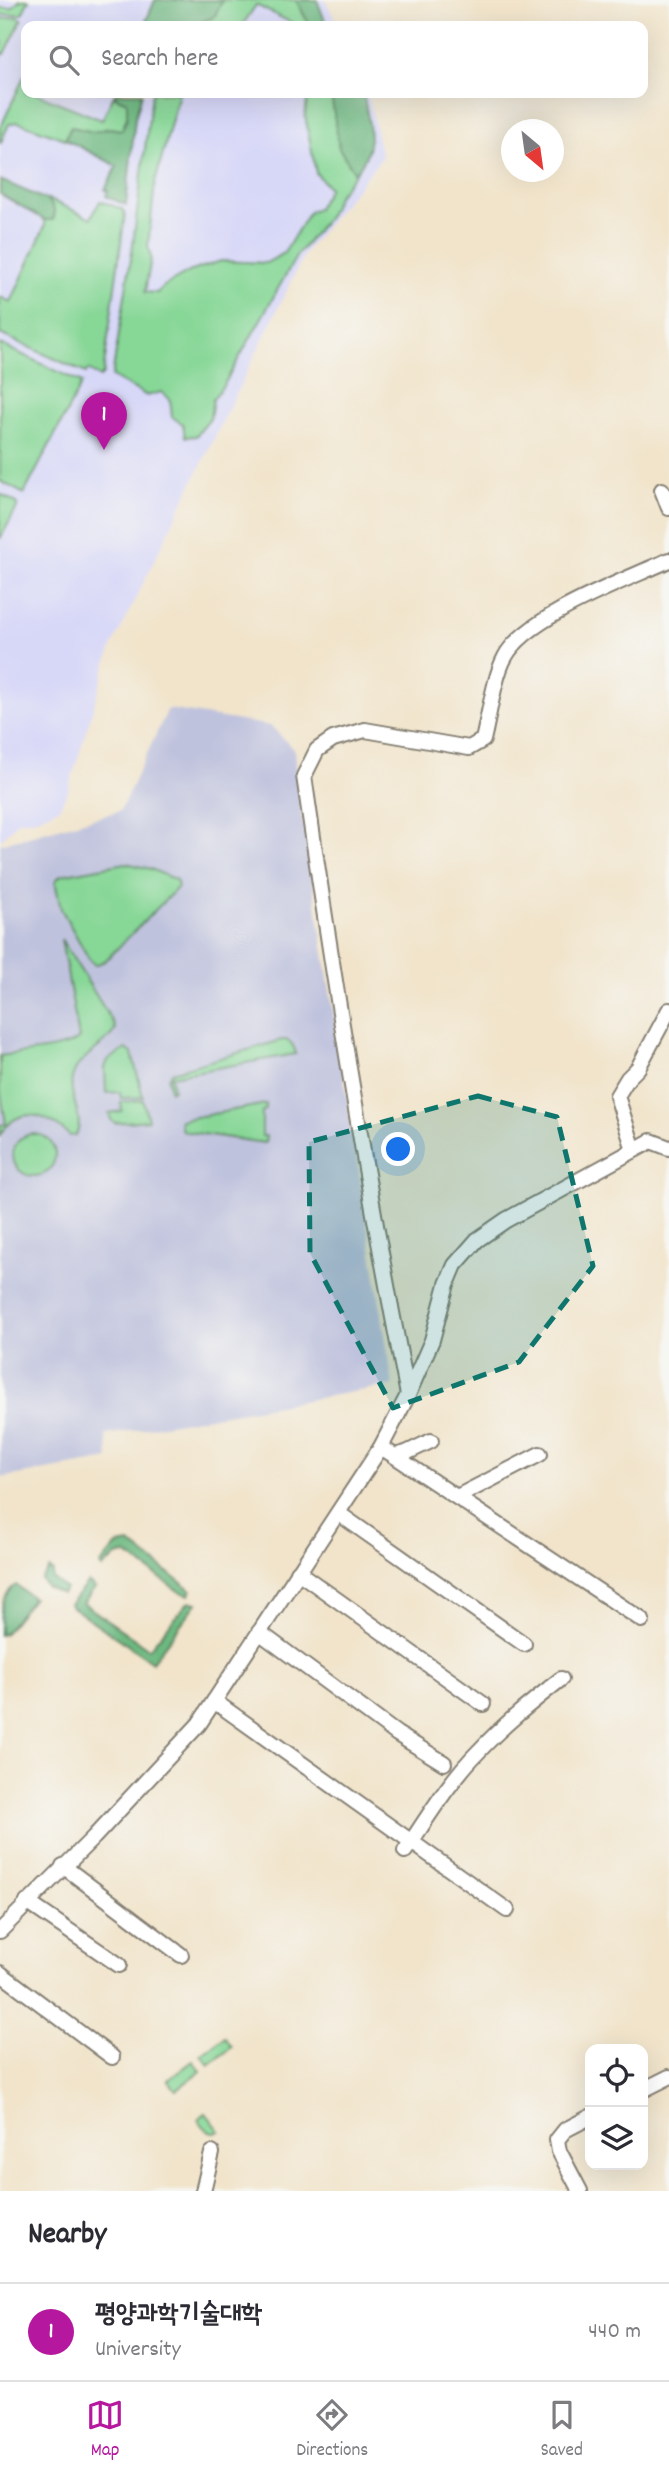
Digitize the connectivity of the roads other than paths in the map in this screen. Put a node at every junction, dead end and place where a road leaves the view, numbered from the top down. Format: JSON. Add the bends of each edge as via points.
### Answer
{"nodes":[{"id":1,"x":662,"y":490,"type":"dead end"},
{"id":2,"x":669,"y":508,"type":"edge"},
{"id":3,"x":669,"y":559,"type":"edge"},
{"id":4,"x":669,"y":1010,"type":"edge"},
{"id":5,"x":663,"y":1035,"type":"edge"},
{"id":6,"x":669,"y":1148,"type":"edge"},
{"id":7,"x":634,"y":1150,"type":"junction"},
{"id":8,"x":408,"y":1395,"type":"junction"},
{"id":9,"x":431,"y":1441,"type":"dead end"},
{"id":10,"x":381,"y":1447,"type":"junction"},
{"id":11,"x":540,"y":1454,"type":"dead end"},
{"id":12,"x":395,"y":1456,"type":"junction"},
{"id":13,"x":457,"y":1497,"type":"junction"},
{"id":14,"x":338,"y":1513,"type":"junction"},
{"id":15,"x":298,"y":1572,"type":"junction"},
{"id":16,"x":642,"y":1619,"type":"dead end"},
{"id":17,"x":259,"y":1632,"type":"junction"},
{"id":18,"x":524,"y":1644,"type":"dead end"},
{"id":19,"x":561,"y":1679,"type":"dead end"},
{"id":20,"x":214,"y":1701,"type":"junction"},
{"id":21,"x":483,"y":1704,"type":"dead end"},
{"id":22,"x":444,"y":1763,"type":"dead end"},
{"id":23,"x":408,"y":1846,"type":"junction"},
{"id":24,"x":63,"y":1866,"type":"junction"},
{"id":25,"x":27,"y":1902,"type":"junction"},
{"id":26,"x":507,"y":1910,"type":"dead end"},
{"id":27,"x":0,"y":1931,"type":"edge"},
{"id":28,"x":181,"y":1955,"type":"dead end"},
{"id":29,"x":119,"y":1965,"type":"dead end"},
{"id":30,"x":0,"y":1973,"type":"edge"},
{"id":31,"x":111,"y":2057,"type":"dead end"},
{"id":32,"x":669,"y":2077,"type":"edge"},
{"id":33,"x":648,"y":2088,"type":"edge"},
{"id":34,"x":585,"y":2120,"type":"edge"},
{"id":35,"x":212,"y":2153,"type":"dead end"},
{"id":36,"x":203,"y":2191,"type":"edge"},
{"id":37,"x":580,"y":2191,"type":"edge"}],
"edges":[{"from":1,"to":2,"type":"street"},
{"from":3,"to":8,"type":"street","via":[[556,611],[514,643],[504,658],[483,740],[469,748],[365,730],[333,739],[317,750],[304,776],[343,1042]]},
{"from":4,"to":5,"type":"street"},
{"from":5,"to":7,"type":"street","via":[[617,1096]]},
{"from":6,"to":7,"type":"street","via":[[651,1141]]},
{"from":7,"to":8,"type":"street","via":[[477,1240],[455,1265],[432,1340]]},
{"from":8,"to":10,"type":"street"},
{"from":9,"to":12,"type":"street"},
{"from":10,"to":12,"type":"street"},
{"from":10,"to":14,"type":"street"},
{"from":11,"to":13,"type":"street"},
{"from":12,"to":13,"type":"street"},
{"from":13,"to":16,"type":"street"},
{"from":14,"to":15,"type":"street"},
{"from":14,"to":18,"type":"street"},
{"from":15,"to":17,"type":"street"},
{"from":15,"to":21,"type":"street"},
{"from":17,"to":20,"type":"street"},
{"from":17,"to":22,"type":"street"},
{"from":19,"to":23,"type":"street","via":[[477,1752]]},
{"from":20,"to":23,"type":"street"},
{"from":20,"to":24,"type":"street","via":[[199,1724]]},
{"from":23,"to":26,"type":"street"},
{"from":24,"to":25,"type":"street"},
{"from":24,"to":28,"type":"street"},
{"from":25,"to":27,"type":"street"},
{"from":25,"to":29,"type":"street"},
{"from":30,"to":31,"type":"street"},
{"from":32,"to":33,"type":"street"},
{"from":34,"to":37,"type":"street","via":[[557,2140]]},
{"from":35,"to":36,"type":"street"}]}
